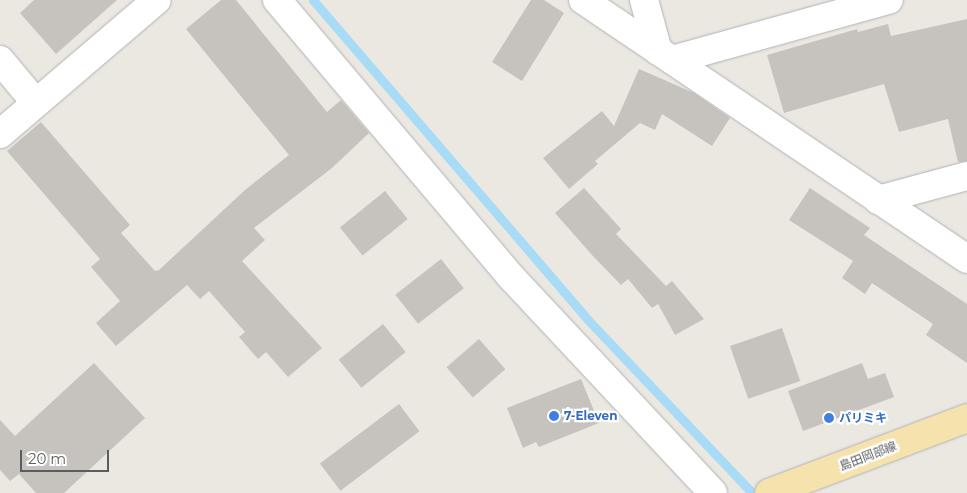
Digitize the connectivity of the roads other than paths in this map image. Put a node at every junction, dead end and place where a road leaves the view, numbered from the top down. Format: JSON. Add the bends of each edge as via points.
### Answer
{"nodes":[{"id":1,"x":158,"y":0,"type":"edge"},
{"id":2,"x":277,"y":0,"type":"edge"},
{"id":3,"x":583,"y":0,"type":"edge"},
{"id":4,"x":644,"y":0,"type":"edge"},
{"id":5,"x":888,"y":0,"type":"edge"},
{"id":6,"x":665,"y":56,"type":"junction"},
{"id":7,"x":0,"y":60,"type":"edge"},
{"id":8,"x":36,"y":103,"type":"junction"},
{"id":9,"x":0,"y":134,"type":"edge"},
{"id":10,"x":967,"y":176,"type":"edge"},
{"id":11,"x":878,"y":200,"type":"junction"},
{"id":12,"x":967,"y":259,"type":"edge"},
{"id":13,"x":967,"y":418,"type":"edge"},
{"id":14,"x":713,"y":493,"type":"edge"},
{"id":15,"x":769,"y":493,"type":"edge"}],
"edges":[{"from":1,"to":8,"type":"street"},
{"from":2,"to":14,"type":"street","via":[[512,278]]},
{"from":3,"to":6,"type":"street"},
{"from":4,"to":6,"type":"street"},
{"from":5,"to":6,"type":"street"},
{"from":6,"to":11,"type":"street"},
{"from":7,"to":8,"type":"street"},
{"from":8,"to":9,"type":"street"},
{"from":10,"to":11,"type":"street"},
{"from":11,"to":12,"type":"street"},
{"from":13,"to":15,"type":"main road","name":"島田岡部線"}]}
